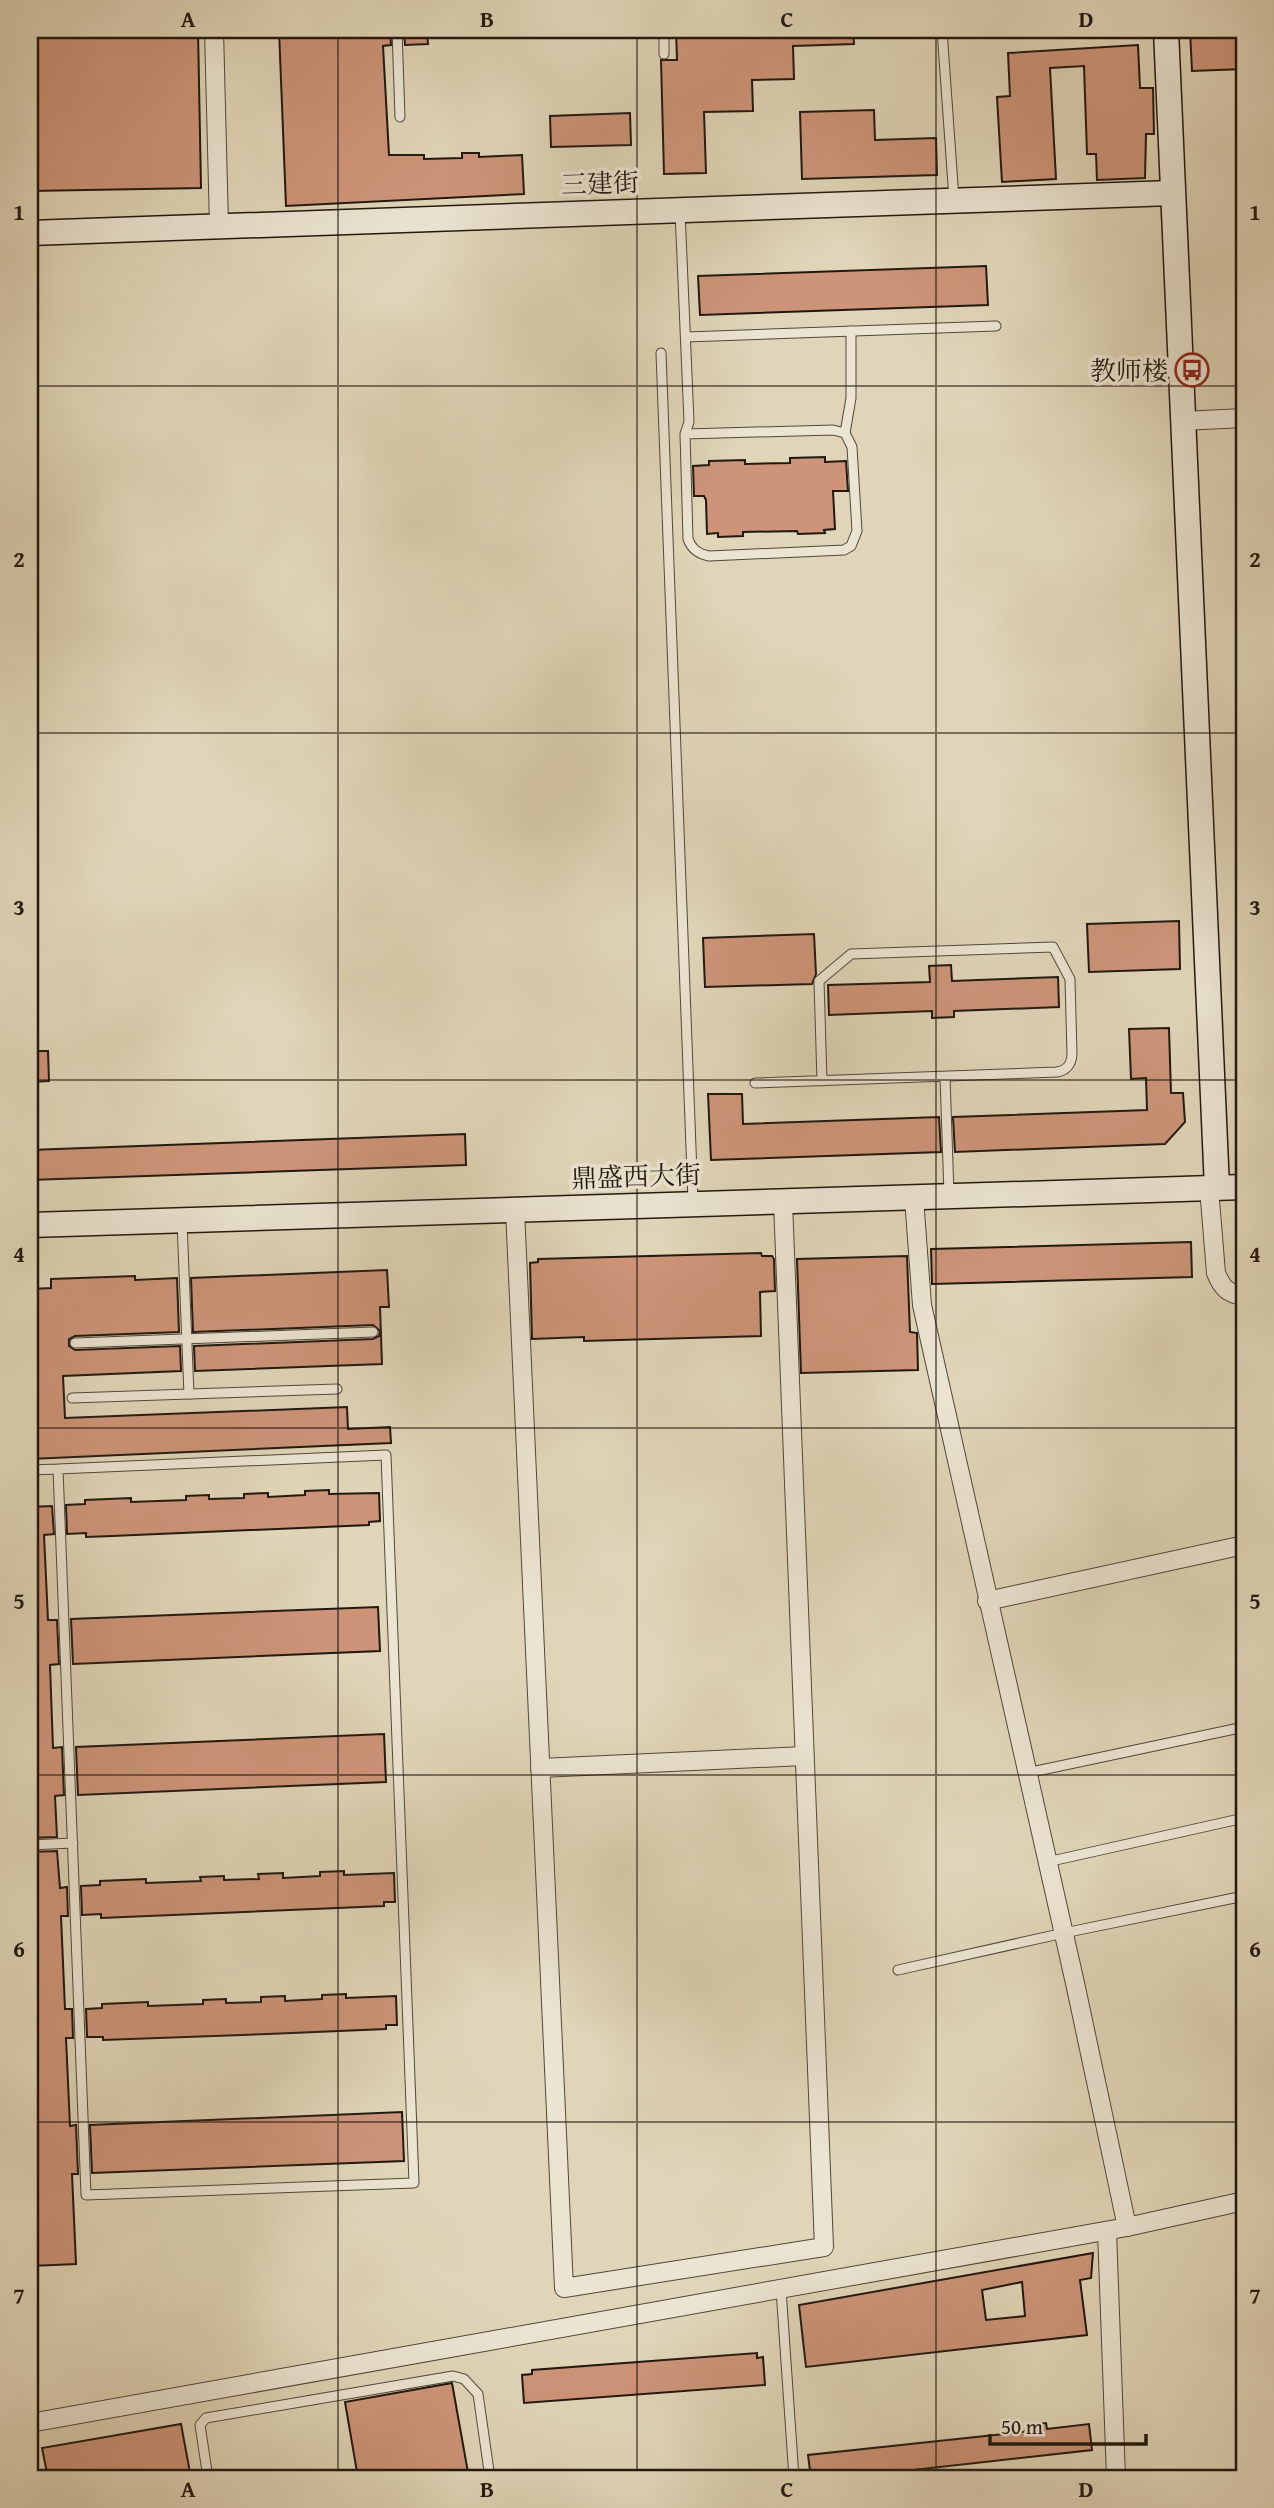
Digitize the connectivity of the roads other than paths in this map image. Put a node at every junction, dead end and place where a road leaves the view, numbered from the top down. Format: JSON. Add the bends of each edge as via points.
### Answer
{"nodes":[{"id":1,"x":214,"y":30,"type":"edge"},
{"id":2,"x":397,"y":30,"type":"edge"},
{"id":3,"x":664,"y":30,"type":"edge"},
{"id":4,"x":942,"y":30,"type":"edge"},
{"id":5,"x":1166,"y":30,"type":"edge"},
{"id":6,"x":664,"y":54,"type":"dead end"},
{"id":7,"x":400,"y":117,"type":"dead end"},
{"id":8,"x":1172,"y":193,"type":"junction"},
{"id":9,"x":954,"y":201,"type":"junction"},
{"id":10,"x":680,"y":210,"type":"junction"},
{"id":11,"x":219,"y":226,"type":"junction"},
{"id":12,"x":30,"y":233,"type":"edge"},
{"id":13,"x":996,"y":326,"type":"dead end"},
{"id":14,"x":851,"y":331,"type":"junction"},
{"id":15,"x":686,"y":337,"type":"junction"},
{"id":16,"x":661,"y":353,"type":"dead end"},
{"id":17,"x":1244,"y":418,"type":"edge"},
{"id":18,"x":1182,"y":421,"type":"junction"},
{"id":19,"x":845,"y":433,"type":"junction"},
{"id":20,"x":685,"y":434,"type":"junction"},
{"id":21,"x":945,"y":1077,"type":"junction"},
{"id":22,"x":822,"y":1081,"type":"junction"},
{"id":23,"x":755,"y":1083,"type":"dead end"},
{"id":24,"x":1244,"y":1187,"type":"edge"},
{"id":25,"x":1213,"y":1188,"type":"junction"},
{"id":26,"x":949,"y":1197,"type":"junction"},
{"id":27,"x":914,"y":1198,"type":"junction"},
{"id":28,"x":782,"y":1202,"type":"junction"},
{"id":29,"x":693,"y":1205,"type":"junction"},
{"id":30,"x":515,"y":1210,"type":"junction"},
{"id":31,"x":182,"y":1220,"type":"junction"},
{"id":32,"x":30,"y":1225,"type":"edge"},
{"id":33,"x":1244,"y":1296,"type":"edge"},
{"id":34,"x":373,"y":1332,"type":"dead end"},
{"id":35,"x":187,"y":1339,"type":"junction"},
{"id":36,"x":75,"y":1343,"type":"dead end"},
{"id":37,"x":337,"y":1389,"type":"dead end"},
{"id":38,"x":189,"y":1394,"type":"junction"},
{"id":39,"x":72,"y":1398,"type":"dead end"},
{"id":40,"x":58,"y":1469,"type":"junction"},
{"id":41,"x":30,"y":1470,"type":"edge"},
{"id":42,"x":1244,"y":1545,"type":"edge"},
{"id":43,"x":987,"y":1601,"type":"junction"},
{"id":44,"x":1244,"y":1727,"type":"edge"},
{"id":45,"x":804,"y":1756,"type":"junction"},
{"id":46,"x":540,"y":1768,"type":"junction"},
{"id":47,"x":1027,"y":1773,"type":"junction"},
{"id":48,"x":1244,"y":1818,"type":"edge"},
{"id":49,"x":72,"y":1843,"type":"junction"},
{"id":50,"x":30,"y":1845,"type":"edge"},
{"id":51,"x":1047,"y":1862,"type":"junction"},
{"id":52,"x":1244,"y":1896,"type":"edge"},
{"id":53,"x":1064,"y":1933,"type":"junction"},
{"id":54,"x":898,"y":1970,"type":"dead end"},
{"id":55,"x":1244,"y":2201,"type":"edge"},
{"id":56,"x":1128,"y":2227,"type":"junction"},
{"id":57,"x":1107,"y":2231,"type":"junction"},
{"id":58,"x":781,"y":2289,"type":"junction"},
{"id":59,"x":30,"y":2423,"type":"edge"},
{"id":60,"x":208,"y":2478,"type":"edge"},
{"id":61,"x":489,"y":2478,"type":"edge"},
{"id":62,"x":794,"y":2478,"type":"edge"},
{"id":63,"x":1116,"y":2478,"type":"edge"}],
"edges":[{"from":1,"to":11,"type":"street"},
{"from":2,"to":7,"type":"lane"},
{"from":3,"to":6,"type":"lane"},
{"from":4,"to":9,"type":"lane"},
{"from":5,"to":8,"type":"street"},
{"from":8,"to":9,"type":"street","name":"三建街"},
{"from":8,"to":18,"type":"street"},
{"from":9,"to":10,"type":"street","name":"三建街"},
{"from":10,"to":11,"type":"street","name":"三建街"},
{"from":10,"to":15,"type":"lane"},
{"from":11,"to":12,"type":"street","name":"三建街"},
{"from":13,"to":14,"type":"lane"},
{"from":14,"to":15,"type":"lane"},
{"from":14,"to":19,"type":"lane","via":[[851,398]]},
{"from":15,"to":20,"type":"lane","via":[[689,422]]},
{"from":16,"to":29,"type":"lane"},
{"from":17,"to":18,"type":"street"},
{"from":18,"to":25,"type":"street"},
{"from":19,"to":20,"type":"lane"},
{"from":19,"to":20,"type":"lane","via":[[852,447],[857,531],[851,546],[709,556],[700,554],[688,539]]},
{"from":21,"to":22,"type":"lane"},
{"from":21,"to":22,"type":"lane","via":[[1058,1072],[1069,1067],[1070,979],[1054,947],[851,954],[819,981]]},
{"from":21,"to":26,"type":"lane"},
{"from":22,"to":23,"type":"lane"},
{"from":24,"to":25,"type":"street","name":"鼎盛西大街"},
{"from":25,"to":26,"type":"street","name":"鼎盛西大街"},
{"from":25,"to":33,"type":"street","via":[[1216,1273],[1221,1286]]},
{"from":26,"to":27,"type":"street","name":"鼎盛西大街"},
{"from":27,"to":28,"type":"street","name":"鼎盛西大街"},
{"from":27,"to":43,"type":"street","via":[[922,1305]]},
{"from":28,"to":29,"type":"street","name":"鼎盛西大街"},
{"from":28,"to":45,"type":"street"},
{"from":29,"to":30,"type":"street","name":"鼎盛西大街"},
{"from":30,"to":31,"type":"street","name":"鼎盛西大街"},
{"from":30,"to":46,"type":"street"},
{"from":31,"to":32,"type":"street","name":"鼎盛西大街"},
{"from":31,"to":35,"type":"lane"},
{"from":34,"to":35,"type":"lane"},
{"from":35,"to":36,"type":"lane"},
{"from":35,"to":38,"type":"lane"},
{"from":37,"to":38,"type":"lane"},
{"from":38,"to":39,"type":"lane"},
{"from":40,"to":41,"type":"lane"},
{"from":40,"to":49,"type":"lane"},
{"from":40,"to":49,"type":"lane","via":[[386,1455],[414,2183],[86,2195]]},
{"from":42,"to":43,"type":"street"},
{"from":43,"to":47,"type":"street"},
{"from":44,"to":47,"type":"lane"},
{"from":45,"to":46,"type":"street"},
{"from":45,"to":46,"type":"street","via":[[824,2248],[564,2288]]},
{"from":47,"to":51,"type":"street"},
{"from":48,"to":51,"type":"lane"},
{"from":49,"to":50,"type":"lane"},
{"from":51,"to":53,"type":"street"},
{"from":52,"to":53,"type":"lane"},
{"from":53,"to":54,"type":"lane"},
{"from":53,"to":56,"type":"street"},
{"from":55,"to":56,"type":"street"},
{"from":56,"to":57,"type":"street"},
{"from":57,"to":58,"type":"street"},
{"from":57,"to":63,"type":"street"},
{"from":58,"to":59,"type":"street"},
{"from":58,"to":62,"type":"lane"},
{"from":60,"to":61,"type":"lane","via":[[200,2425],[206,2418],[453,2376],[464,2379],[478,2394]]}]}
